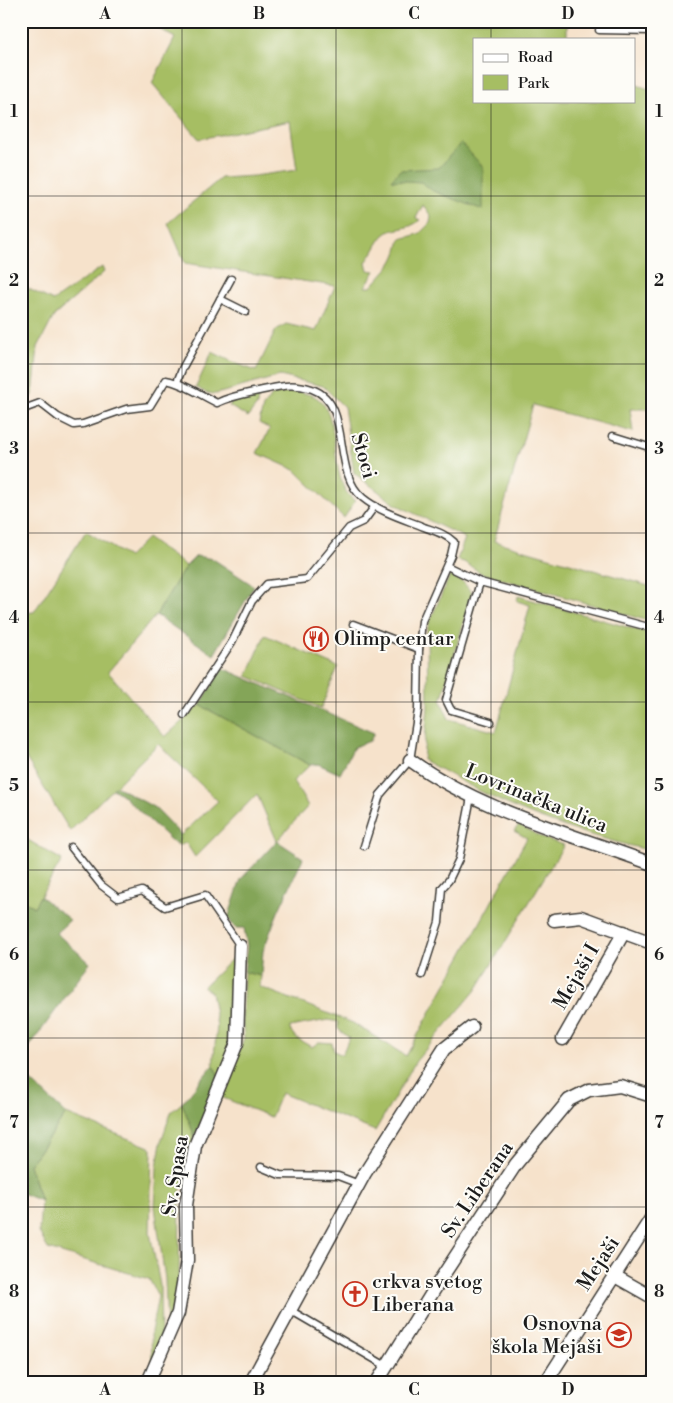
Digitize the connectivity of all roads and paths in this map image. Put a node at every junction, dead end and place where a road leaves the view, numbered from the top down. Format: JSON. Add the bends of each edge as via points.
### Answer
{"nodes":[{"id":1,"x":599,"y":30,"type":"dead end"},
{"id":2,"x":652,"y":31,"type":"edge"},
{"id":3,"x":231,"y":279,"type":"dead end"},
{"id":4,"x":220,"y":299,"type":"junction"},
{"id":5,"x":246,"y":312,"type":"dead end"},
{"id":6,"x":177,"y":382,"type":"junction"},
{"id":7,"x":21,"y":410,"type":"edge"},
{"id":8,"x":613,"y":436,"type":"dead end"},
{"id":9,"x":652,"y":448,"type":"edge"},
{"id":10,"x":375,"y":506,"type":"junction"},
{"id":11,"x":446,"y":566,"type":"junction"},
{"id":12,"x":480,"y":582,"type":"junction"},
{"id":13,"x":353,"y":624,"type":"dead end"},
{"id":14,"x":652,"y":628,"type":"edge"},
{"id":15,"x":419,"y":650,"type":"junction"},
{"id":16,"x":184,"y":715,"type":"dead end"},
{"id":17,"x":491,"y":722,"type":"dead end"},
{"id":18,"x":410,"y":760,"type":"junction"},
{"id":19,"x":471,"y":798,"type":"junction"},
{"id":20,"x":364,"y":846,"type":"dead end"},
{"id":21,"x":71,"y":847,"type":"dead end"},
{"id":22,"x":652,"y":864,"type":"edge"},
{"id":23,"x":554,"y":920,"type":"dead end"},
{"id":24,"x":624,"y":932,"type":"junction"},
{"id":25,"x":652,"y":943,"type":"edge"},
{"id":26,"x":240,"y":946,"type":"joint"},
{"id":27,"x":422,"y":975,"type":"dead end"},
{"id":28,"x":472,"y":1027,"type":"dead end"},
{"id":29,"x":563,"y":1039,"type":"dead end"},
{"id":30,"x":652,"y":1096,"type":"edge"},
{"id":31,"x":261,"y":1167,"type":"dead end"},
{"id":32,"x":359,"y":1184,"type":"junction"},
{"id":33,"x":652,"y":1217,"type":"edge"},
{"id":34,"x":613,"y":1275,"type":"junction"},
{"id":35,"x":652,"y":1297,"type":"edge"},
{"id":36,"x":290,"y":1310,"type":"junction"},
{"id":37,"x":386,"y":1366,"type":"junction"},
{"id":38,"x":380,"y":1381,"type":"edge"},
{"id":39,"x":148,"y":1382,"type":"edge"},
{"id":40,"x":251,"y":1382,"type":"edge"},
{"id":41,"x":546,"y":1382,"type":"edge"}],
"edges":[{"from":1,"to":2,"type":"lane"},
{"from":3,"to":4,"type":"lane"},
{"from":4,"to":5,"type":"lane"},
{"from":4,"to":6,"type":"lane"},
{"from":6,"to":7,"type":"lane","via":[[166,380],[150,406],[126,409],[83,424],[74,425],[66,421],[40,402]]},
{"from":6,"to":10,"type":"lane","name":"Stoci","via":[[217,403],[241,394],[291,384],[318,391],[333,406],[336,414],[353,487]]},
{"from":8,"to":9,"type":"lane"},
{"from":10,"to":11,"type":"lane","name":"Stoci","via":[[451,539],[454,549]]},
{"from":10,"to":16,"type":"lane","via":[[364,521],[348,528],[307,579],[267,584],[252,601],[232,642]]},
{"from":11,"to":12,"type":"lane"},
{"from":11,"to":15,"type":"lane","name":"Stoci","via":[[422,621]]},
{"from":12,"to":14,"type":"lane"},
{"from":12,"to":17,"type":"lane","via":[[446,700],[451,710]]},
{"from":13,"to":15,"type":"lane"},
{"from":15,"to":18,"type":"lane","name":"Stoci","via":[[418,710]]},
{"from":18,"to":19,"type":"street","name":"Lovrinačka ulica"},
{"from":18,"to":20,"type":"lane","via":[[380,795]]},
{"from":19,"to":22,"type":"street","name":"Lovrinačka ulica"},
{"from":19,"to":27,"type":"lane","via":[[459,859],[442,888],[439,922]]},
{"from":21,"to":26,"type":"lane","via":[[101,885],[118,898],[142,891],[165,907],[204,895]]},
{"from":23,"to":24,"type":"street","via":[[581,917]]},
{"from":24,"to":25,"type":"street"},
{"from":24,"to":29,"type":"street","name":"Mejaši I"},
{"from":26,"to":39,"type":"street","name":"Sv. Spasa","via":[[237,1043],[195,1146],[186,1205],[188,1260],[178,1313]]},
{"from":28,"to":32,"type":"street","via":[[444,1049]]},
{"from":30,"to":37,"type":"street","name":"Sv. Liberana","via":[[620,1086],[590,1090],[569,1100],[516,1164]]},
{"from":31,"to":32,"type":"lane","via":[[280,1175],[338,1176]]},
{"from":32,"to":36,"type":"street"},
{"from":33,"to":34,"type":"street","name":"Mejaši"},
{"from":34,"to":35,"type":"street"},
{"from":34,"to":41,"type":"street","name":"Mejaši"},
{"from":36,"to":37,"type":"lane"},
{"from":36,"to":40,"type":"street"},
{"from":37,"to":38,"type":"street","name":"Sv. Liberana"}]}
